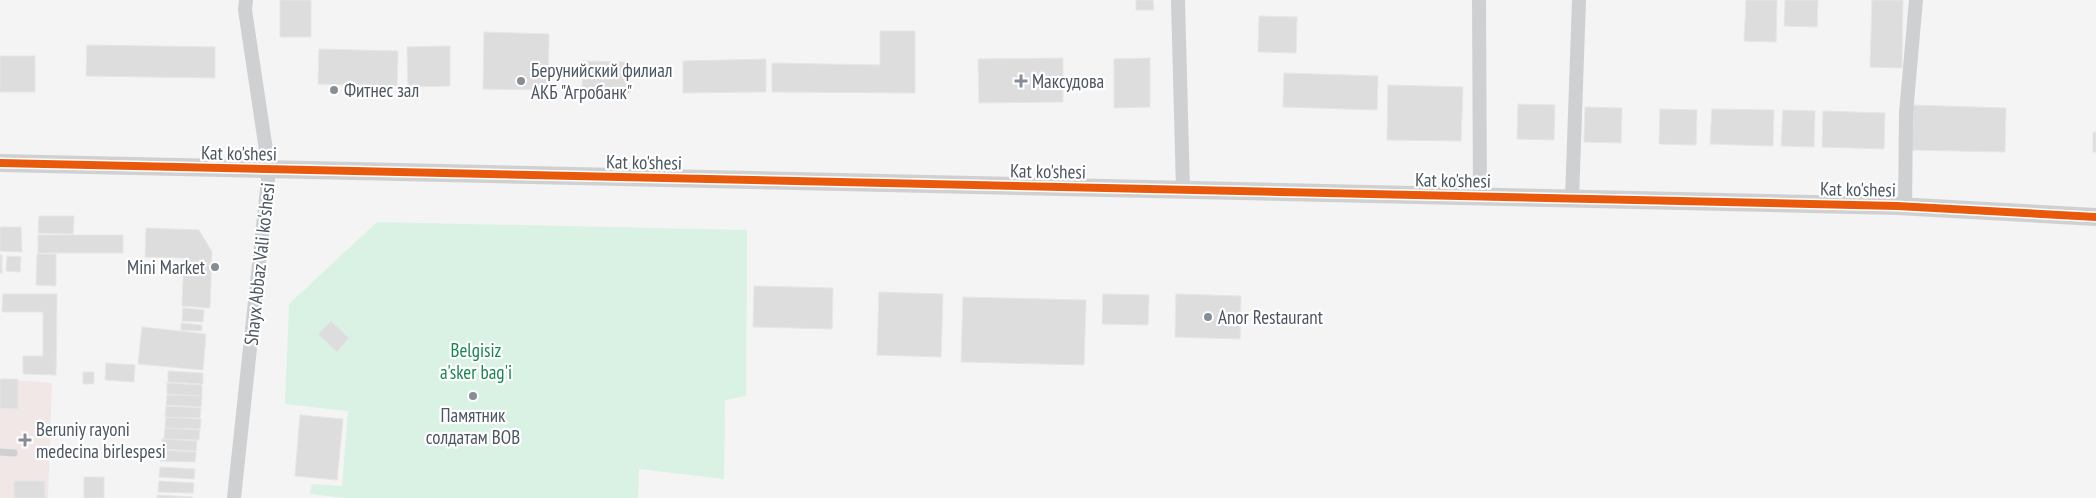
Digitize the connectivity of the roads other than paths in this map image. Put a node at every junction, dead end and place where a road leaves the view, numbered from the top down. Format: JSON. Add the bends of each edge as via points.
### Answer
{"nodes":[{"id":1,"x":246,"y":0,"type":"edge"},
{"id":2,"x":1178,"y":0,"type":"edge"},
{"id":3,"x":1479,"y":0,"type":"edge"},
{"id":4,"x":1579,"y":0,"type":"edge"},
{"id":5,"x":1916,"y":0,"type":"edge"},
{"id":6,"x":0,"y":163,"type":"edge"},
{"id":7,"x":269,"y":170,"type":"junction"},
{"id":8,"x":1182,"y":190,"type":"junction"},
{"id":9,"x":1480,"y":197,"type":"junction"},
{"id":10,"x":1572,"y":199,"type":"junction"},
{"id":11,"x":1906,"y":207,"type":"junction"},
{"id":12,"x":2096,"y":217,"type":"edge"},
{"id":13,"x":0,"y":452,"type":"edge"},
{"id":14,"x":14,"y":453,"type":"dead end"},
{"id":15,"x":234,"y":498,"type":"edge"}],
"edges":[{"from":1,"to":7,"type":"street","name":"Shayx Abbaz Vali ko'shesi"},
{"from":2,"to":8,"type":"street"},
{"from":3,"to":9,"type":"street"},
{"from":4,"to":10,"type":"street"},
{"from":5,"to":11,"type":"street","via":[[1906,113]]},
{"from":6,"to":7,"type":"street","name":"Kat ko'shesi"},
{"from":7,"to":8,"type":"street","name":"Kat ko'shesi"},
{"from":7,"to":15,"type":"street","name":"Shayx Abbaz Vali ko'shesi"},
{"from":8,"to":9,"type":"street","name":"Kat ko'shesi"},
{"from":9,"to":10,"type":"street","name":"Kat ko'shesi"},
{"from":10,"to":11,"type":"street","name":"Kat ko'shesi"},
{"from":11,"to":12,"type":"street","name":"Kat ko'shesi"},
{"from":13,"to":14,"type":"lane"}]}
